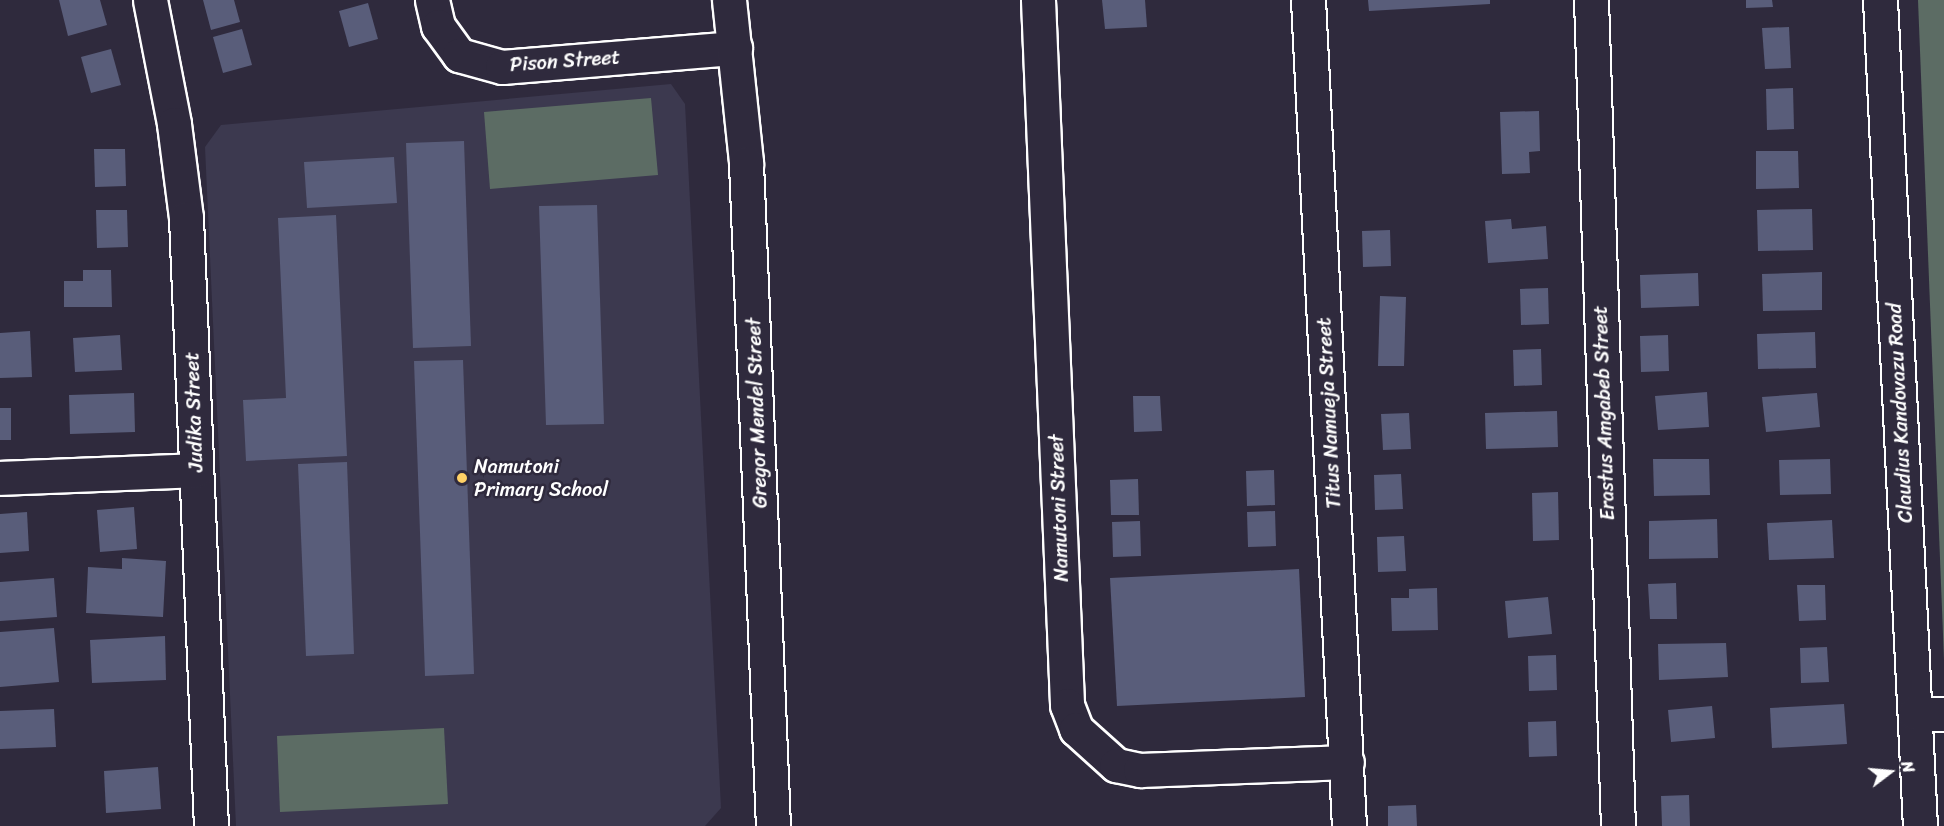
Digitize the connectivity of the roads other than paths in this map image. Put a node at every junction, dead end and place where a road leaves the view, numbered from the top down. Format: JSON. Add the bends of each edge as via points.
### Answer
{"nodes":[{"id":1,"x":150,"y":0,"type":"edge"},
{"id":2,"x":432,"y":0,"type":"edge"},
{"id":3,"x":729,"y":0,"type":"edge"},
{"id":4,"x":1038,"y":0,"type":"edge"},
{"id":5,"x":1308,"y":0,"type":"edge"},
{"id":6,"x":1591,"y":0,"type":"edge"},
{"id":7,"x":1880,"y":0,"type":"edge"},
{"id":8,"x":735,"y":48,"type":"junction"},
{"id":9,"x":196,"y":470,"type":"junction"},
{"id":10,"x":0,"y":478,"type":"edge"},
{"id":11,"x":1929,"y":714,"type":"edge"},
{"id":12,"x":1347,"y":762,"type":"junction"},
{"id":13,"x":211,"y":826,"type":"edge"},
{"id":14,"x":773,"y":826,"type":"edge"},
{"id":15,"x":1349,"y":826,"type":"edge"},
{"id":16,"x":1618,"y":826,"type":"edge"},
{"id":17,"x":1920,"y":826,"type":"edge"}],
"edges":[{"from":1,"to":9,"type":"street","name":"Judika Street","via":[[182,182]]},
{"from":2,"to":8,"type":"street","name":"Pison Street","via":[[438,27],[459,55],[502,67]]},
{"from":3,"to":8,"type":"street","name":"Gregor Mendel Street"},
{"from":4,"to":12,"type":"street","name":"Namutoni Street","via":[[1067,705],[1076,729],[1116,765],[1140,770]]},
{"from":5,"to":12,"type":"street","name":"Titus Namueja Street"},
{"from":6,"to":16,"type":"street","name":"Erastus Amgabeb Street"},
{"from":7,"to":11,"type":"street","name":"Claudius Kandovazu Road"},
{"from":8,"to":14,"type":"street","name":"Gregor Mendel Street","via":[[746,163]]},
{"from":9,"to":10,"type":"street"},
{"from":9,"to":13,"type":"street","name":"Judika Street"},
{"from":11,"to":17,"type":"street","name":"Claudius Kandovazu Road"},
{"from":12,"to":15,"type":"street","name":"Titus Namueja Street"}]}
